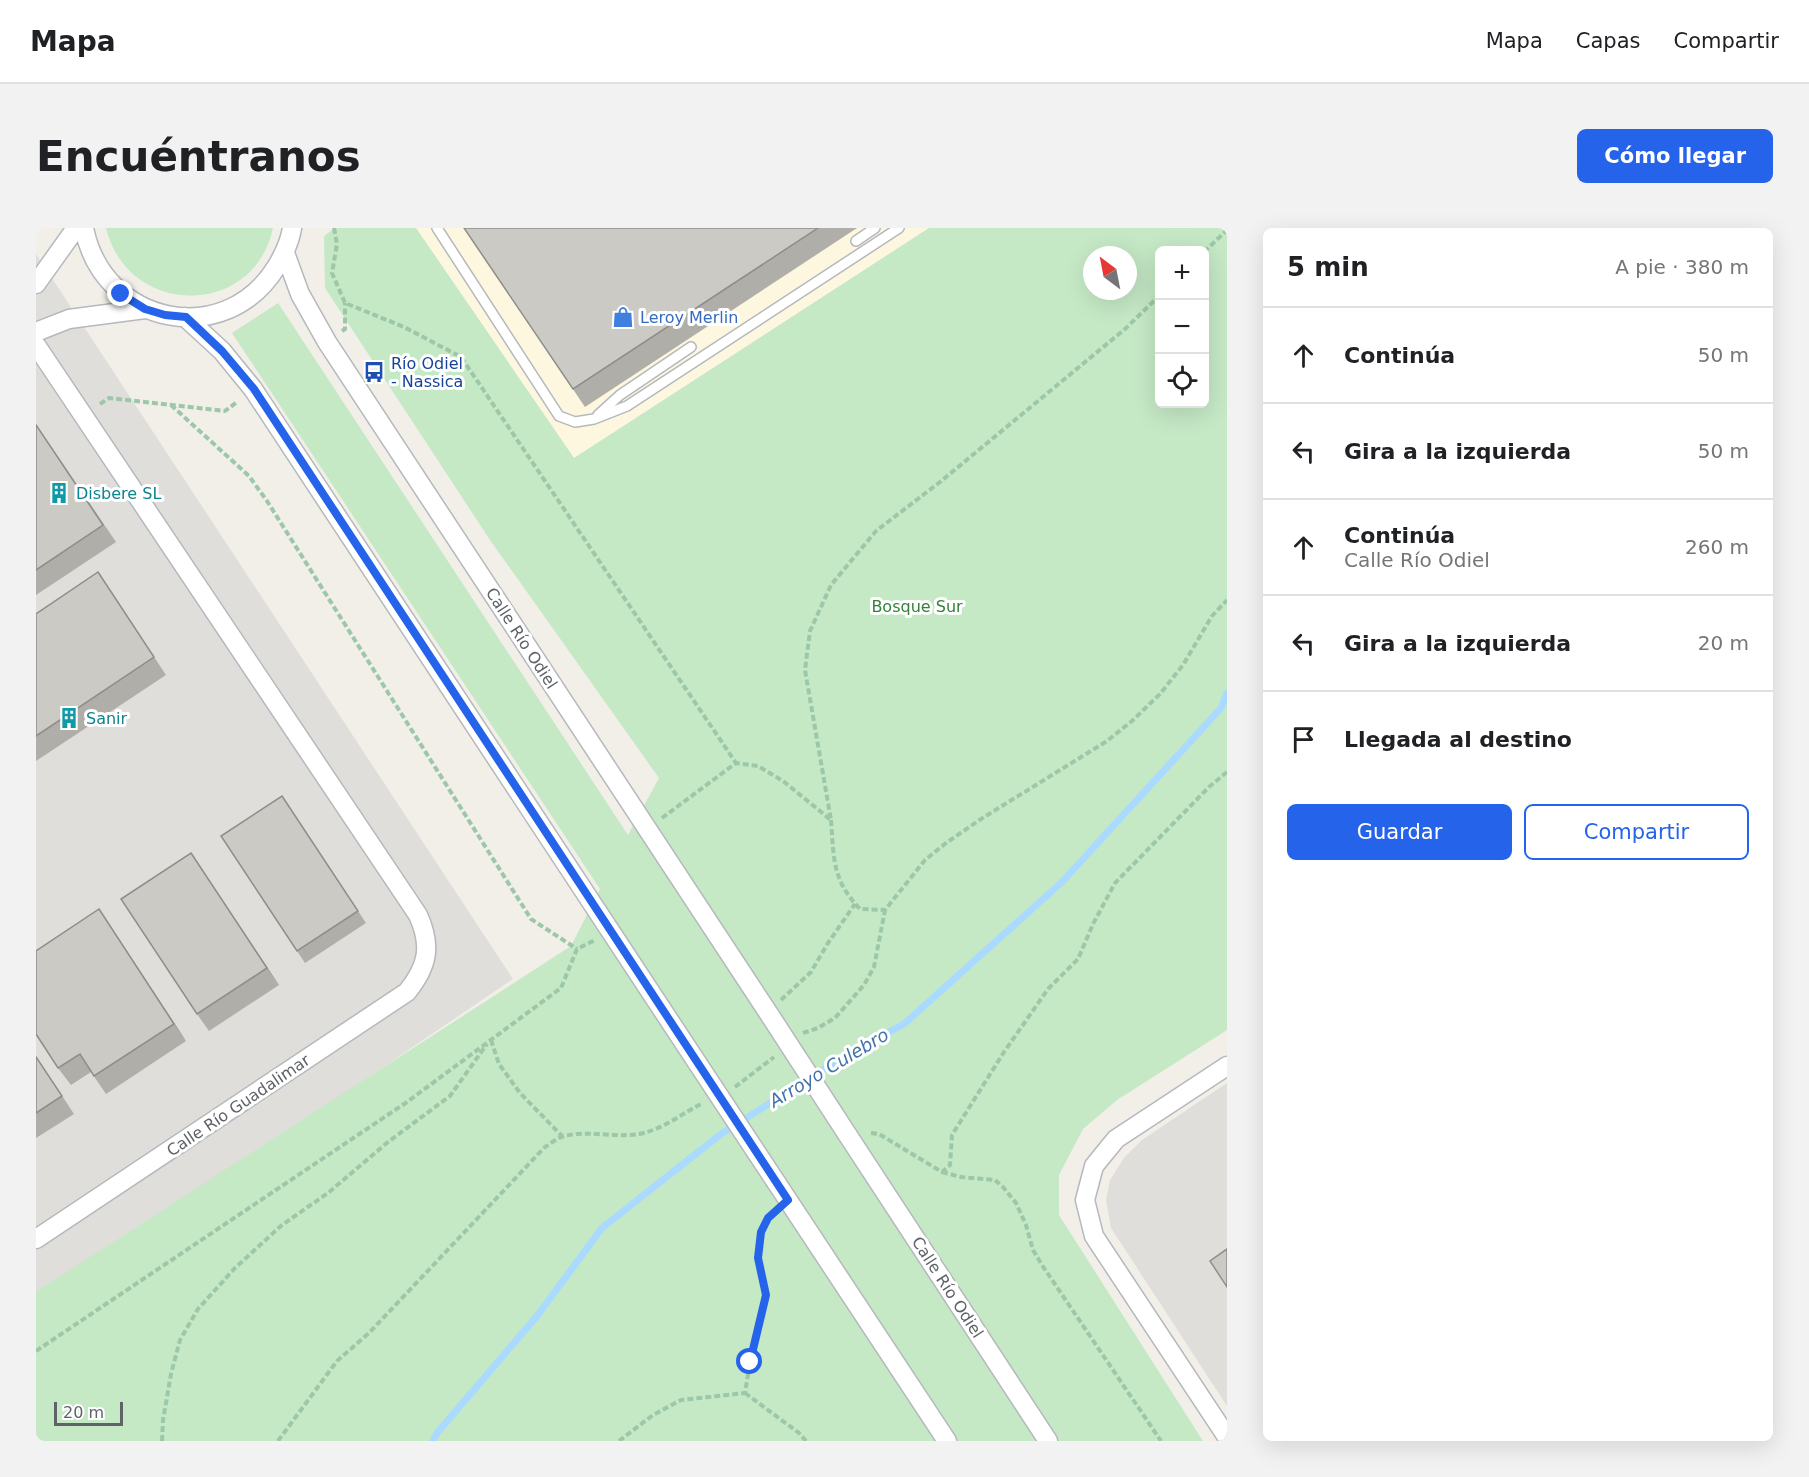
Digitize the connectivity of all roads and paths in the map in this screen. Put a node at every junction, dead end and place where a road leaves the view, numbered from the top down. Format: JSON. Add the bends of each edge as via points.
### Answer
{"nodes":[{"id":1,"x":76,"y":228,"type":"edge"},
{"id":2,"x":84,"y":228,"type":"edge"},
{"id":3,"x":292,"y":228,"type":"edge"},
{"id":4,"x":334,"y":228,"type":"edge"},
{"id":5,"x":437,"y":228,"type":"edge"},
{"id":6,"x":875,"y":228,"type":"edge"},
{"id":7,"x":898,"y":228,"type":"edge"},
{"id":8,"x":1227,"y":230,"type":"edge"},
{"id":9,"x":856,"y":240,"type":"dead end"},
{"id":10,"x":1209,"y":247,"type":"edge"},
{"id":11,"x":285,"y":253,"type":"junction"},
{"id":12,"x":36,"y":284,"type":"edge"},
{"id":13,"x":1155,"y":300,"type":"edge"},
{"id":14,"x":145,"y":309,"type":"junction"},
{"id":15,"x":186,"y":317,"type":"junction"},
{"id":16,"x":36,"y":332,"type":"edge"},
{"id":17,"x":36,"y":345,"type":"edge"},
{"id":18,"x":691,"y":347,"type":"dead end"},
{"id":19,"x":254,"y":389,"type":"junction"},
{"id":20,"x":171,"y":405,"type":"junction"},
{"id":21,"x":83,"y":416,"type":"junction"},
{"id":22,"x":594,"y":419,"type":"junction"},
{"id":23,"x":1227,"y":600,"type":"edge"},
{"id":24,"x":736,"y":763,"type":"junction"},
{"id":25,"x":1227,"y":772,"type":"edge"},
{"id":26,"x":831,"y":820,"type":"junction"},
{"id":27,"x":647,"y":830,"type":"junction"},
{"id":28,"x":855,"y":904,"type":"junction"},
{"id":29,"x":885,"y":910,"type":"junction"},
{"id":30,"x":612,"y":932,"type":"junction"},
{"id":31,"x":577,"y":949,"type":"junction"},
{"id":32,"x":768,"y":1013,"type":"junction"},
{"id":33,"x":491,"y":1040,"type":"junction"},
{"id":34,"x":794,"y":1040,"type":"dead end"},
{"id":35,"x":776,"y":1055,"type":"dead end"},
{"id":36,"x":1227,"y":1066,"type":"edge"},
{"id":37,"x":731,"y":1089,"type":"dead end"},
{"id":38,"x":711,"y":1099,"type":"dead end"},
{"id":39,"x":847,"y":1134,"type":"junction"},
{"id":40,"x":562,"y":1136,"type":"junction"},
{"id":41,"x":942,"y":1172,"type":"junction"},
{"id":42,"x":788,"y":1200,"type":"junction"},
{"id":43,"x":36,"y":1239,"type":"edge"},
{"id":44,"x":36,"y":1351,"type":"edge"},
{"id":45,"x":745,"y":1393,"type":"junction"},
{"id":46,"x":1227,"y":1437,"type":"edge"},
{"id":47,"x":162,"y":1441,"type":"edge"},
{"id":48,"x":278,"y":1441,"type":"edge"},
{"id":49,"x":619,"y":1441,"type":"edge"},
{"id":50,"x":806,"y":1441,"type":"edge"},
{"id":51,"x":947,"y":1441,"type":"edge"},
{"id":52,"x":1048,"y":1441,"type":"edge"},
{"id":53,"x":1161,"y":1441,"type":"edge"}],
"edges":[{"from":1,"to":12,"type":"street"},
{"from":2,"to":14,"type":"street","via":[[88,247],[101,272],[121,294]]},
{"from":3,"to":11,"type":"street"},
{"from":4,"to":24,"type":"path","via":[[337,244],[332,273],[345,303],[404,327],[461,357]]},
{"from":5,"to":22,"type":"lane","via":[[559,416],[575,422]]},
{"from":6,"to":9,"type":"lane"},
{"from":7,"to":22,"type":"lane","via":[[627,406]]},
{"from":8,"to":10,"type":"path"},
{"from":11,"to":15,"type":"street","via":[[269,279],[245,301],[217,313]]},
{"from":11,"to":27,"type":"street","name":"Calle Río Odiel","via":[[300,294],[327,342]]},
{"from":13,"to":26,"type":"path","via":[[940,482],[876,531],[831,585],[810,632],[805,670]]},
{"from":14,"to":15,"type":"street"},
{"from":14,"to":16,"type":"street","via":[[69,319]]},
{"from":15,"to":19,"type":"street"},
{"from":17,"to":21,"type":"street"},
{"from":18,"to":22,"type":"lane","via":[[620,395]]},
{"from":19,"to":20,"type":"path","via":[[225,411]]},
{"from":19,"to":30,"type":"street"},
{"from":20,"to":21,"type":"path","via":[[109,398]]},
{"from":20,"to":31,"type":"path","via":[[249,476],[531,919]]},
{"from":21,"to":43,"type":"street","name":"Calle Río Guadalimar","via":[[418,915],[427,943],[416,981],[406,992]]},
{"from":23,"to":29,"type":"path","via":[[1212,616],[1183,665],[1132,721],[1107,741],[946,843],[925,860]]},
{"from":24,"to":26,"type":"path","via":[[758,766]]},
{"from":24,"to":27,"type":"path"},
{"from":25,"to":41,"type":"path","via":[[1115,883],[1078,959],[1048,989],[952,1135],[950,1166]]},
{"from":26,"to":28,"type":"path","via":[[838,880]]},
{"from":27,"to":32,"type":"street","name":"Calle Río Odiel"},
{"from":28,"to":29,"type":"path","via":[[860,909]]},
{"from":28,"to":32,"type":"path","via":[[807,977]]},
{"from":29,"to":34,"type":"path","via":[[874,968],[864,985],[835,1018]]},
{"from":30,"to":31,"type":"path"},
{"from":30,"to":42,"type":"street","bridge":true},
{"from":31,"to":33,"type":"path","via":[[561,988]]},
{"from":32,"to":39,"type":"street","name":"Calle Río Odiel","bridge":true},
{"from":33,"to":40,"type":"path","via":[[499,1064],[520,1093]]},
{"from":33,"to":44,"type":"path"},
{"from":33,"to":47,"type":"path","via":[[450,1096],[282,1225],[198,1309],[180,1340]]},
{"from":35,"to":37,"type":"path"},
{"from":36,"to":46,"type":"street","via":[[1116,1139],[1094,1166],[1085,1200],[1094,1236]]},
{"from":38,"to":40,"type":"path","via":[[669,1123],[641,1133]]},
{"from":39,"to":41,"type":"path","via":[[879,1134]]},
{"from":39,"to":52,"type":"street","name":"Calle Río Odiel"},
{"from":40,"to":48,"type":"path","via":[[544,1148],[369,1333],[337,1361]]},
{"from":41,"to":53,"type":"path","via":[[995,1180],[1003,1187],[1016,1203],[1042,1265]]},
{"from":42,"to":45,"type":"path","via":[[768,1218],[761,1232],[758,1258],[766,1295]]},
{"from":42,"to":51,"type":"street"},
{"from":45,"to":49,"type":"path","via":[[681,1400]]},
{"from":45,"to":50,"type":"path"}]}
